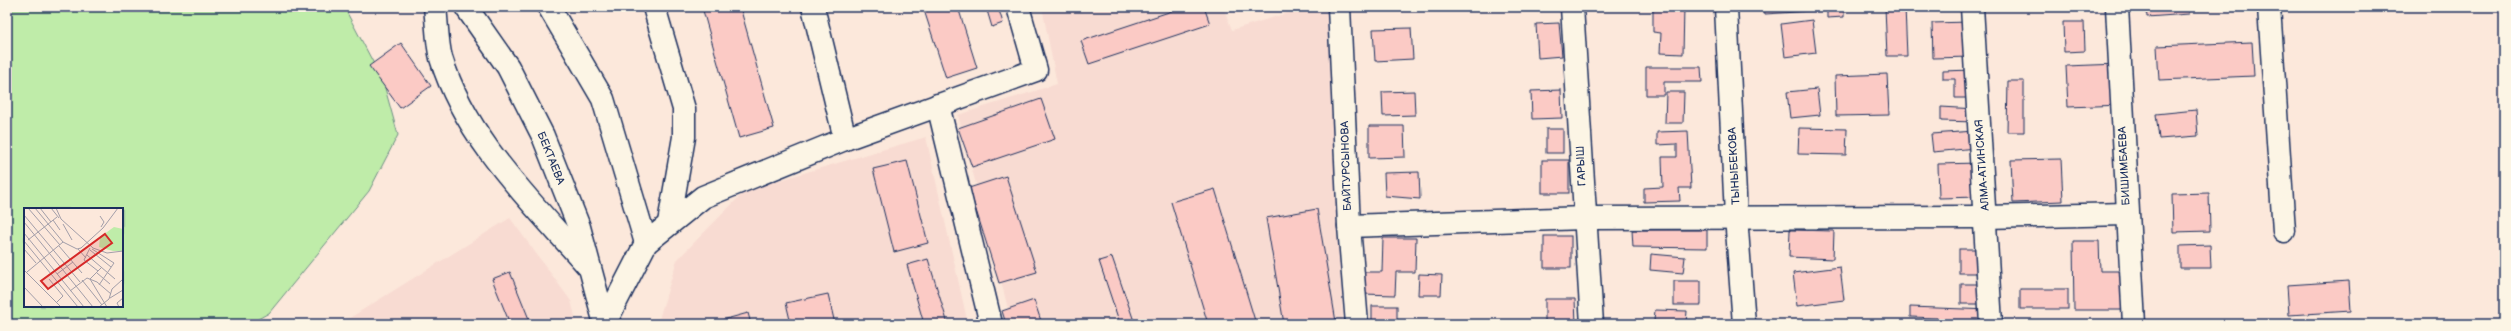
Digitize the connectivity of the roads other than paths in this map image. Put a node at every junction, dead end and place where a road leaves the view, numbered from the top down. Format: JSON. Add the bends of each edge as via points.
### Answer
{"nodes":[{"id":1,"x":435,"y":7,"type":"edge"},
{"id":2,"x":466,"y":7,"type":"edge"},
{"id":3,"x":549,"y":7,"type":"edge"},
{"id":4,"x":654,"y":7,"type":"edge"},
{"id":5,"x":813,"y":7,"type":"edge"},
{"id":6,"x":1018,"y":7,"type":"edge"},
{"id":7,"x":1339,"y":7,"type":"edge"},
{"id":8,"x":1572,"y":7,"type":"edge"},
{"id":9,"x":1726,"y":7,"type":"edge"},
{"id":10,"x":1972,"y":7,"type":"edge"},
{"id":11,"x":2117,"y":7,"type":"edge"},
{"id":12,"x":2269,"y":7,"type":"edge"},
{"id":13,"x":938,"y":105,"type":"junction"},
{"id":14,"x":845,"y":139,"type":"junction"},
{"id":15,"x":2127,"y":214,"type":"junction"},
{"id":16,"x":1736,"y":216,"type":"junction"},
{"id":17,"x":1986,"y":217,"type":"junction"},
{"id":18,"x":1584,"y":218,"type":"junction"},
{"id":19,"x":669,"y":222,"type":"junction"},
{"id":20,"x":1349,"y":226,"type":"junction"},
{"id":21,"x":2284,"y":231,"type":"dead end"},
{"id":22,"x":646,"y":243,"type":"junction"},
{"id":23,"x":592,"y":270,"type":"junction"},
{"id":24,"x":605,"y":324,"type":"edge"},
{"id":25,"x":991,"y":324,"type":"edge"},
{"id":26,"x":1357,"y":324,"type":"edge"},
{"id":27,"x":1592,"y":324,"type":"edge"},
{"id":28,"x":1744,"y":324,"type":"edge"},
{"id":29,"x":1991,"y":324,"type":"edge"},
{"id":30,"x":2134,"y":324,"type":"edge"}],
"edges":[{"from":1,"to":23,"type":"street","via":[[441,57],[461,108],[499,165]]},
{"from":2,"to":23,"type":"street","name":"БЕКТАЕВА","via":[[508,67],[543,136],[579,227]]},
{"from":3,"to":22,"type":"street","via":[[603,99]]},
{"from":4,"to":19,"type":"street","via":[[684,109],[684,137]]},
{"from":5,"to":14,"type":"street"},
{"from":6,"to":13,"type":"street","via":[[1036,70]]},
{"from":7,"to":20,"type":"street","name":"БАЙТУРСЫНОВА"},
{"from":8,"to":18,"type":"street","name":"ГАРЫШ"},
{"from":9,"to":16,"type":"street","name":"ТЫНЫБЕКОВА"},
{"from":10,"to":17,"type":"street","name":"АЛМА-АТИНСКАЯ"},
{"from":11,"to":15,"type":"street","name":"БИШИМБАЕВА"},
{"from":12,"to":21,"type":"street"},
{"from":13,"to":14,"type":"street"},
{"from":13,"to":25,"type":"street"},
{"from":14,"to":19,"type":"street","via":[[702,197]]},
{"from":15,"to":17,"type":"street"},
{"from":15,"to":30,"type":"street","name":"БИШИМБАЕВА"},
{"from":16,"to":17,"type":"street"},
{"from":16,"to":18,"type":"street"},
{"from":16,"to":28,"type":"street","name":"ТЫНЫБЕКОВА"},
{"from":17,"to":29,"type":"street","name":"АЛМА-АТИНСКАЯ"},
{"from":18,"to":20,"type":"street"},
{"from":18,"to":27,"type":"street","name":"ГАРЫШ"},
{"from":19,"to":22,"type":"street"},
{"from":20,"to":26,"type":"street","name":"БАЙТУРСЫНОВА"},
{"from":22,"to":24,"type":"street"},
{"from":23,"to":24,"type":"street","name":"БЕКТАЕВА"}]}
